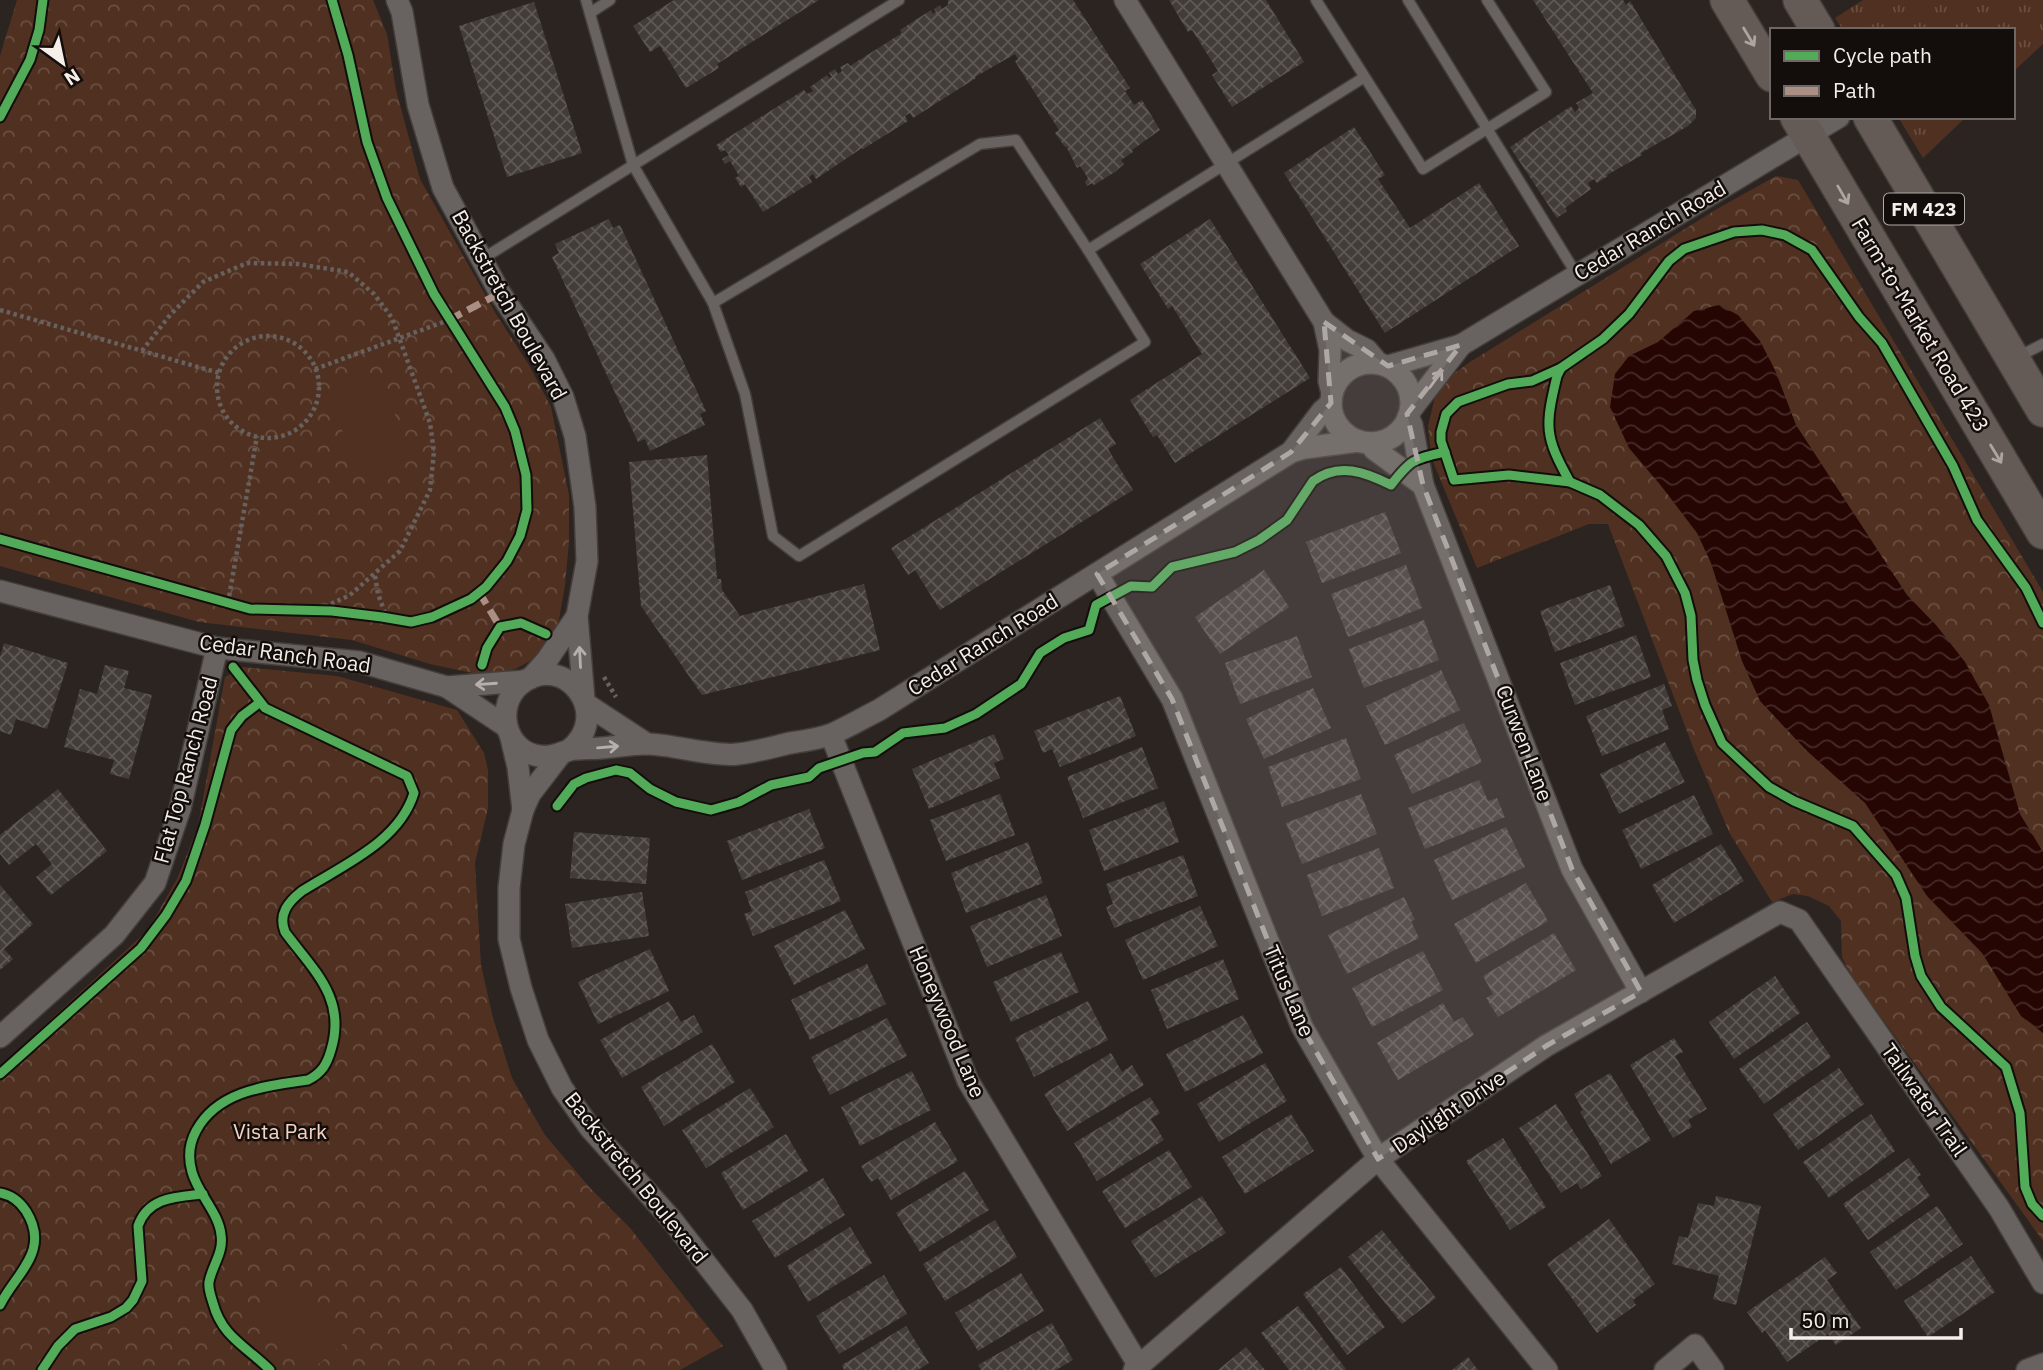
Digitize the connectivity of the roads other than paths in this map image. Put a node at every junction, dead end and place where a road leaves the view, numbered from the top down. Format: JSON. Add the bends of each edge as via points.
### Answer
{"nodes":[{"id":1,"x":397,"y":0,"type":"edge"},
{"id":2,"x":586,"y":0,"type":"edge"},
{"id":3,"x":610,"y":0,"type":"edge"},
{"id":4,"x":898,"y":0,"type":"edge"},
{"id":5,"x":1125,"y":0,"type":"edge"},
{"id":6,"x":1316,"y":0,"type":"edge"},
{"id":7,"x":1408,"y":0,"type":"edge"},
{"id":8,"x":1487,"y":0,"type":"edge"},
{"id":9,"x":1727,"y":0,"type":"edge"},
{"id":10,"x":1800,"y":0,"type":"edge"},
{"id":11,"x":590,"y":13,"type":"junction"},
{"id":12,"x":1817,"y":28,"type":"edge"},
{"id":13,"x":1770,"y":72,"type":"edge"},
{"id":14,"x":1363,"y":78,"type":"junction"},
{"id":15,"x":1832,"y":119,"type":"edge"},
{"id":16,"x":1871,"y":119,"type":"edge"},
{"id":17,"x":1487,"y":127,"type":"junction"},
{"id":18,"x":1803,"y":127,"type":"edge"},
{"id":19,"x":1226,"y":163,"type":"junction"},
{"id":20,"x":633,"y":165,"type":"junction"},
{"id":21,"x":1088,"y":250,"type":"junction"},
{"id":22,"x":482,"y":259,"type":"junction"},
{"id":23,"x":1577,"y":275,"type":"junction"},
{"id":24,"x":713,"y":303,"type":"junction"},
{"id":25,"x":1324,"y":322,"type":"junction"},
{"id":26,"x":2043,"y":344,"type":"edge"},
{"id":27,"x":1461,"y":345,"type":"junction"},
{"id":28,"x":2013,"y":360,"type":"junction"},
{"id":29,"x":1383,"y":365,"type":"junction"},
{"id":30,"x":1332,"y":398,"type":"junction"},
{"id":31,"x":2043,"y":410,"type":"edge"},
{"id":32,"x":1409,"y":414,"type":"junction"},
{"id":33,"x":1365,"y":442,"type":"junction"},
{"id":34,"x":1291,"y":452,"type":"junction"},
{"id":35,"x":1423,"y":485,"type":"junction"},
{"id":36,"x":2043,"y":532,"type":"edge"},
{"id":37,"x":1097,"y":574,"type":"junction"},
{"id":38,"x":0,"y":591,"type":"edge"},
{"id":39,"x":577,"y":616,"type":"junction"},
{"id":40,"x":217,"y":648,"type":"junction"},
{"id":41,"x":528,"y":679,"type":"junction"},
{"id":42,"x":447,"y":687,"type":"junction"},
{"id":43,"x":585,"y":701,"type":"junction"},
{"id":44,"x":509,"y":732,"type":"junction"},
{"id":45,"x":831,"y":735,"type":"junction"},
{"id":46,"x":647,"y":744,"type":"junction"},
{"id":47,"x":564,"y":753,"type":"junction"},
{"id":48,"x":523,"y":810,"type":"junction"},
{"id":49,"x":1799,"y":920,"type":"joint"},
{"id":50,"x":1641,"y":992,"type":"junction"},
{"id":51,"x":0,"y":1037,"type":"edge"},
{"id":52,"x":1378,"y":1159,"type":"junction"},
{"id":53,"x":2043,"y":1283,"type":"edge"},
{"id":54,"x":2043,"y":1364,"type":"edge"},
{"id":55,"x":1136,"y":1368,"type":"edge"},
{"id":56,"x":776,"y":1370,"type":"edge"},
{"id":57,"x":1548,"y":1370,"type":"edge"},
{"id":58,"x":1665,"y":1370,"type":"edge"},
{"id":59,"x":1713,"y":1370,"type":"edge"},
{"id":60,"x":2027,"y":1370,"type":"edge"}],
"edges":[{"from":1,"to":22,"type":"street","name":"Backstretch Boulevard","via":[[418,105],[443,188]]},
{"from":2,"to":11,"type":"lane"},
{"from":3,"to":11,"type":"lane"},
{"from":4,"to":20,"type":"lane"},
{"from":5,"to":19,"type":"street"},
{"from":6,"to":14,"type":"lane"},
{"from":7,"to":17,"type":"lane"},
{"from":8,"to":17,"type":"lane","via":[[1546,92]]},
{"from":9,"to":13,"type":"main road","one_way":true},
{"from":10,"to":12,"type":"main road"},
{"from":11,"to":20,"type":"lane"},
{"from":14,"to":17,"type":"lane","via":[[1423,169]]},
{"from":14,"to":19,"type":"lane"},
{"from":15,"to":18,"type":"street","name":"Cedar Ranch Road"},
{"from":16,"to":28,"type":"main road","number":"FM 423"},
{"from":17,"to":23,"type":"lane"},
{"from":18,"to":23,"type":"street","name":"Cedar Ranch Road"},
{"from":18,"to":36,"type":"main road","name":"Farm-to-Market Road 423","number":"FM 423","one_way":true},
{"from":19,"to":21,"type":"lane"},
{"from":19,"to":25,"type":"street"},
{"from":20,"to":22,"type":"lane"},
{"from":20,"to":24,"type":"lane"},
{"from":21,"to":24,"type":"lane","via":[[1016,139],[980,144]]},
{"from":21,"to":24,"type":"lane","via":[[1144,342],[799,556],[773,536],[747,401]]},
{"from":22,"to":39,"type":"street","name":"Backstretch Boulevard","via":[[544,359],[575,436],[587,561]]},
{"from":23,"to":27,"type":"street","name":"Cedar Ranch Road"},
{"from":25,"to":29,"type":"street"},
{"from":25,"to":30,"type":"street"},
{"from":26,"to":28,"type":"lane"},
{"from":27,"to":29,"type":"street","name":"Cedar Ranch Road"},
{"from":32,"to":27,"type":"street","name":"Cedar Ranch Road","one_way":true},
{"from":28,"to":31,"type":"main road","number":"FM 423"},
{"from":29,"to":30,"type":"street","via":[[1350,369]]},
{"from":29,"to":32,"type":"street","via":[[1396,371],[1408,386]]},
{"from":30,"to":33,"type":"street","via":[[1336,422]]},
{"from":30,"to":34,"type":"street","name":"Cedar Ranch Road"},
{"from":32,"to":33,"type":"street","via":[[1394,436]]},
{"from":32,"to":35,"type":"street","name":"Curwen Lane"},
{"from":33,"to":34,"type":"street","name":"Cedar Ranch Road"},
{"from":33,"to":35,"type":"street"},
{"from":34,"to":37,"type":"street","name":"Cedar Ranch Road"},
{"from":35,"to":50,"type":"street","name":"Curwen Lane","via":[[1573,869]]},
{"from":37,"to":45,"type":"street","name":"Cedar Ranch Road"},
{"from":37,"to":52,"type":"street","name":"Titus Lane","via":[[1172,699],[1302,1027]]},
{"from":38,"to":40,"type":"street","name":"Cedar Ranch Road"},
{"from":39,"to":41,"type":"street","name":"Backstretch Boulevard"},
{"from":43,"to":39,"type":"street","name":"Backstretch Boulevard","one_way":true},
{"from":40,"to":42,"type":"street","name":"Cedar Ranch Road","via":[[360,662]]},
{"from":40,"to":51,"type":"street","name":"Flat Top Ranch Road","via":[[180,809],[155,883],[114,935]]},
{"from":41,"to":42,"type":"street","name":"Cedar Ranch Road","one_way":true},
{"from":41,"to":43,"type":"street","via":[[549,675],[566,679]]},
{"from":41,"to":44,"type":"street","via":[[508,701]]},
{"from":42,"to":44,"type":"street","name":"Cedar Ranch Road"},
{"from":43,"to":46,"type":"street","name":"Cedar Ranch Road"},
{"from":43,"to":47,"type":"street","via":[[585,730]]},
{"from":44,"to":47,"type":"street","via":[[533,755]]},
{"from":44,"to":48,"type":"street","name":"Backstretch Boulevard"},
{"from":45,"to":46,"type":"street","name":"Cedar Ranch Road","via":[[737,754]]},
{"from":45,"to":55,"type":"street","name":"Honeywood Lane","via":[[968,1081]]},
{"from":47,"to":46,"type":"street","name":"Cedar Ranch Road","one_way":true},
{"from":47,"to":48,"type":"street","name":"Backstretch Boulevard","via":[[530,794]]},
{"from":48,"to":56,"type":"street","name":"Backstretch Boulevard","via":[[510,877],[509,939],[538,1040],[562,1088],[590,1128],[680,1230],[742,1310]]},
{"from":49,"to":50,"type":"street","name":"Daylight Drive","via":[[1780,912]]},
{"from":49,"to":53,"type":"street","name":"Tailwater Trail","via":[[1999,1208]]},
{"from":50,"to":52,"type":"street","name":"Daylight Drive","via":[[1546,1046]]},
{"from":52,"to":55,"type":"street","name":"Daylight Drive"},
{"from":52,"to":57,"type":"street","name":"Titus Lane"},
{"from":54,"to":60,"type":"street"},
{"from":58,"to":59,"type":"street","via":[[1695,1345]]}]}
